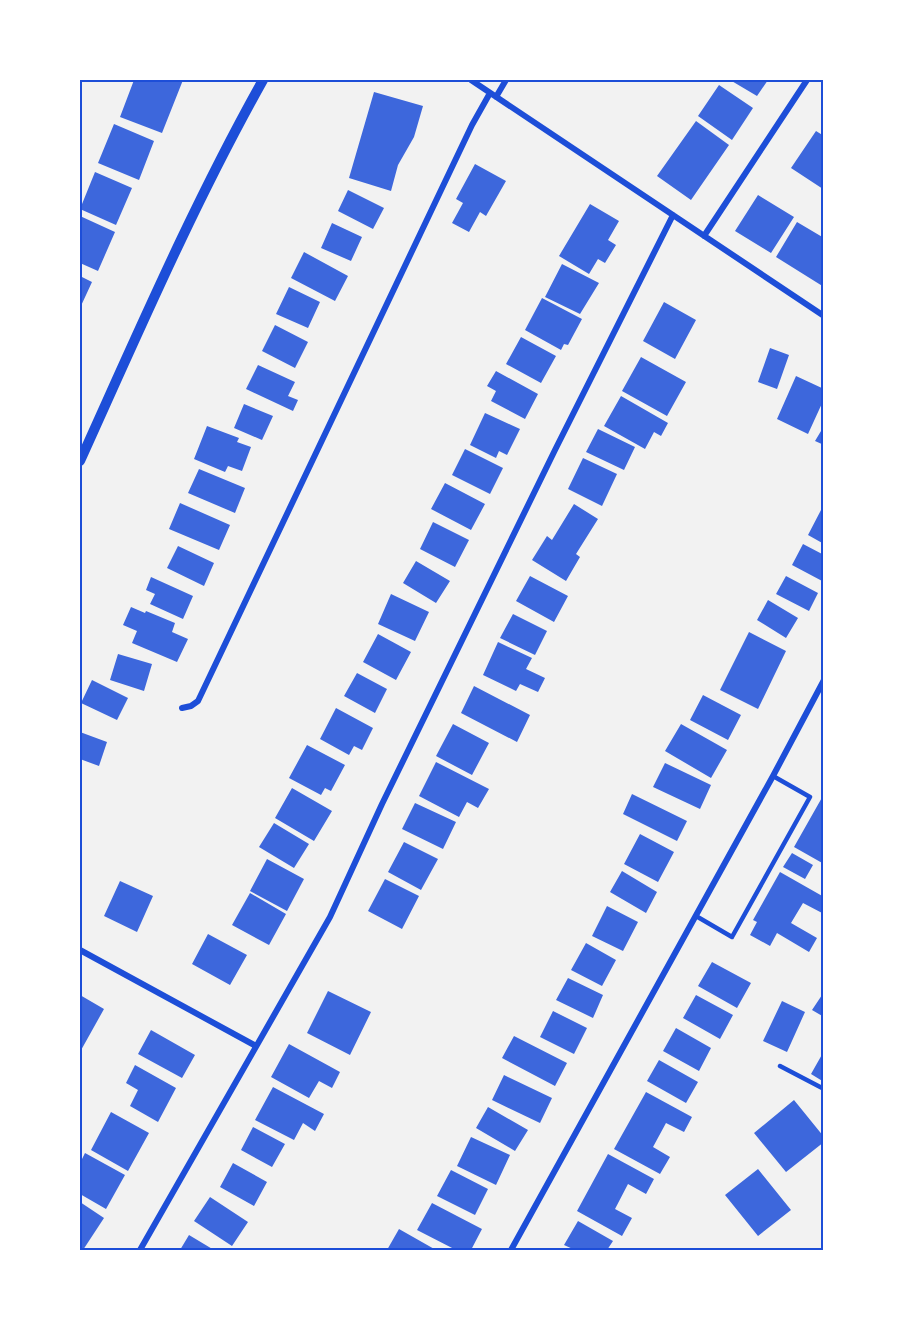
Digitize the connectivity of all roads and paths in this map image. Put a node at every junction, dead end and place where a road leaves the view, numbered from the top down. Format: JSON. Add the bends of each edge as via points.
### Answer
{"nodes":[{"id":1,"x":263,"y":80,"type":"edge"},
{"id":2,"x":471,"y":80,"type":"edge"},
{"id":3,"x":506,"y":80,"type":"edge"},
{"id":4,"x":807,"y":80,"type":"edge"},
{"id":5,"x":493,"y":95,"type":"junction"},
{"id":6,"x":674,"y":215,"type":"junction"},
{"id":7,"x":704,"y":236,"type":"junction"},
{"id":8,"x":824,"y":316,"type":"edge"},
{"id":9,"x":80,"y":461,"type":"edge"},
{"id":10,"x":824,"y":680,"type":"edge"},
{"id":11,"x":182,"y":708,"type":"dead end"},
{"id":12,"x":773,"y":776,"type":"junction"},
{"id":13,"x":696,"y":916,"type":"junction"},
{"id":14,"x":80,"y":950,"type":"edge"},
{"id":15,"x":256,"y":1046,"type":"junction"},
{"id":16,"x":780,"y":1066,"type":"dead end"},
{"id":17,"x":824,"y":1089,"type":"edge"},
{"id":18,"x":140,"y":1251,"type":"edge"},
{"id":19,"x":511,"y":1251,"type":"edge"}],
"edges":[{"from":1,"to":9,"type":"street","via":[[224,149]]},
{"from":2,"to":5,"type":"street"},
{"from":3,"to":5,"type":"street"},
{"from":4,"to":7,"type":"street"},
{"from":5,"to":6,"type":"street"},
{"from":5,"to":11,"type":"street","via":[[451,168],[198,701]]},
{"from":6,"to":7,"type":"street"},
{"from":6,"to":15,"type":"street","via":[[555,450],[330,917]]},
{"from":7,"to":8,"type":"street"},
{"from":10,"to":12,"type":"street"},
{"from":12,"to":13,"type":"street"},
{"from":12,"to":13,"type":"lane","via":[[810,797],[732,937]]},
{"from":13,"to":19,"type":"street"},
{"from":14,"to":15,"type":"street"},
{"from":15,"to":18,"type":"street"},
{"from":16,"to":17,"type":"lane"}]}
